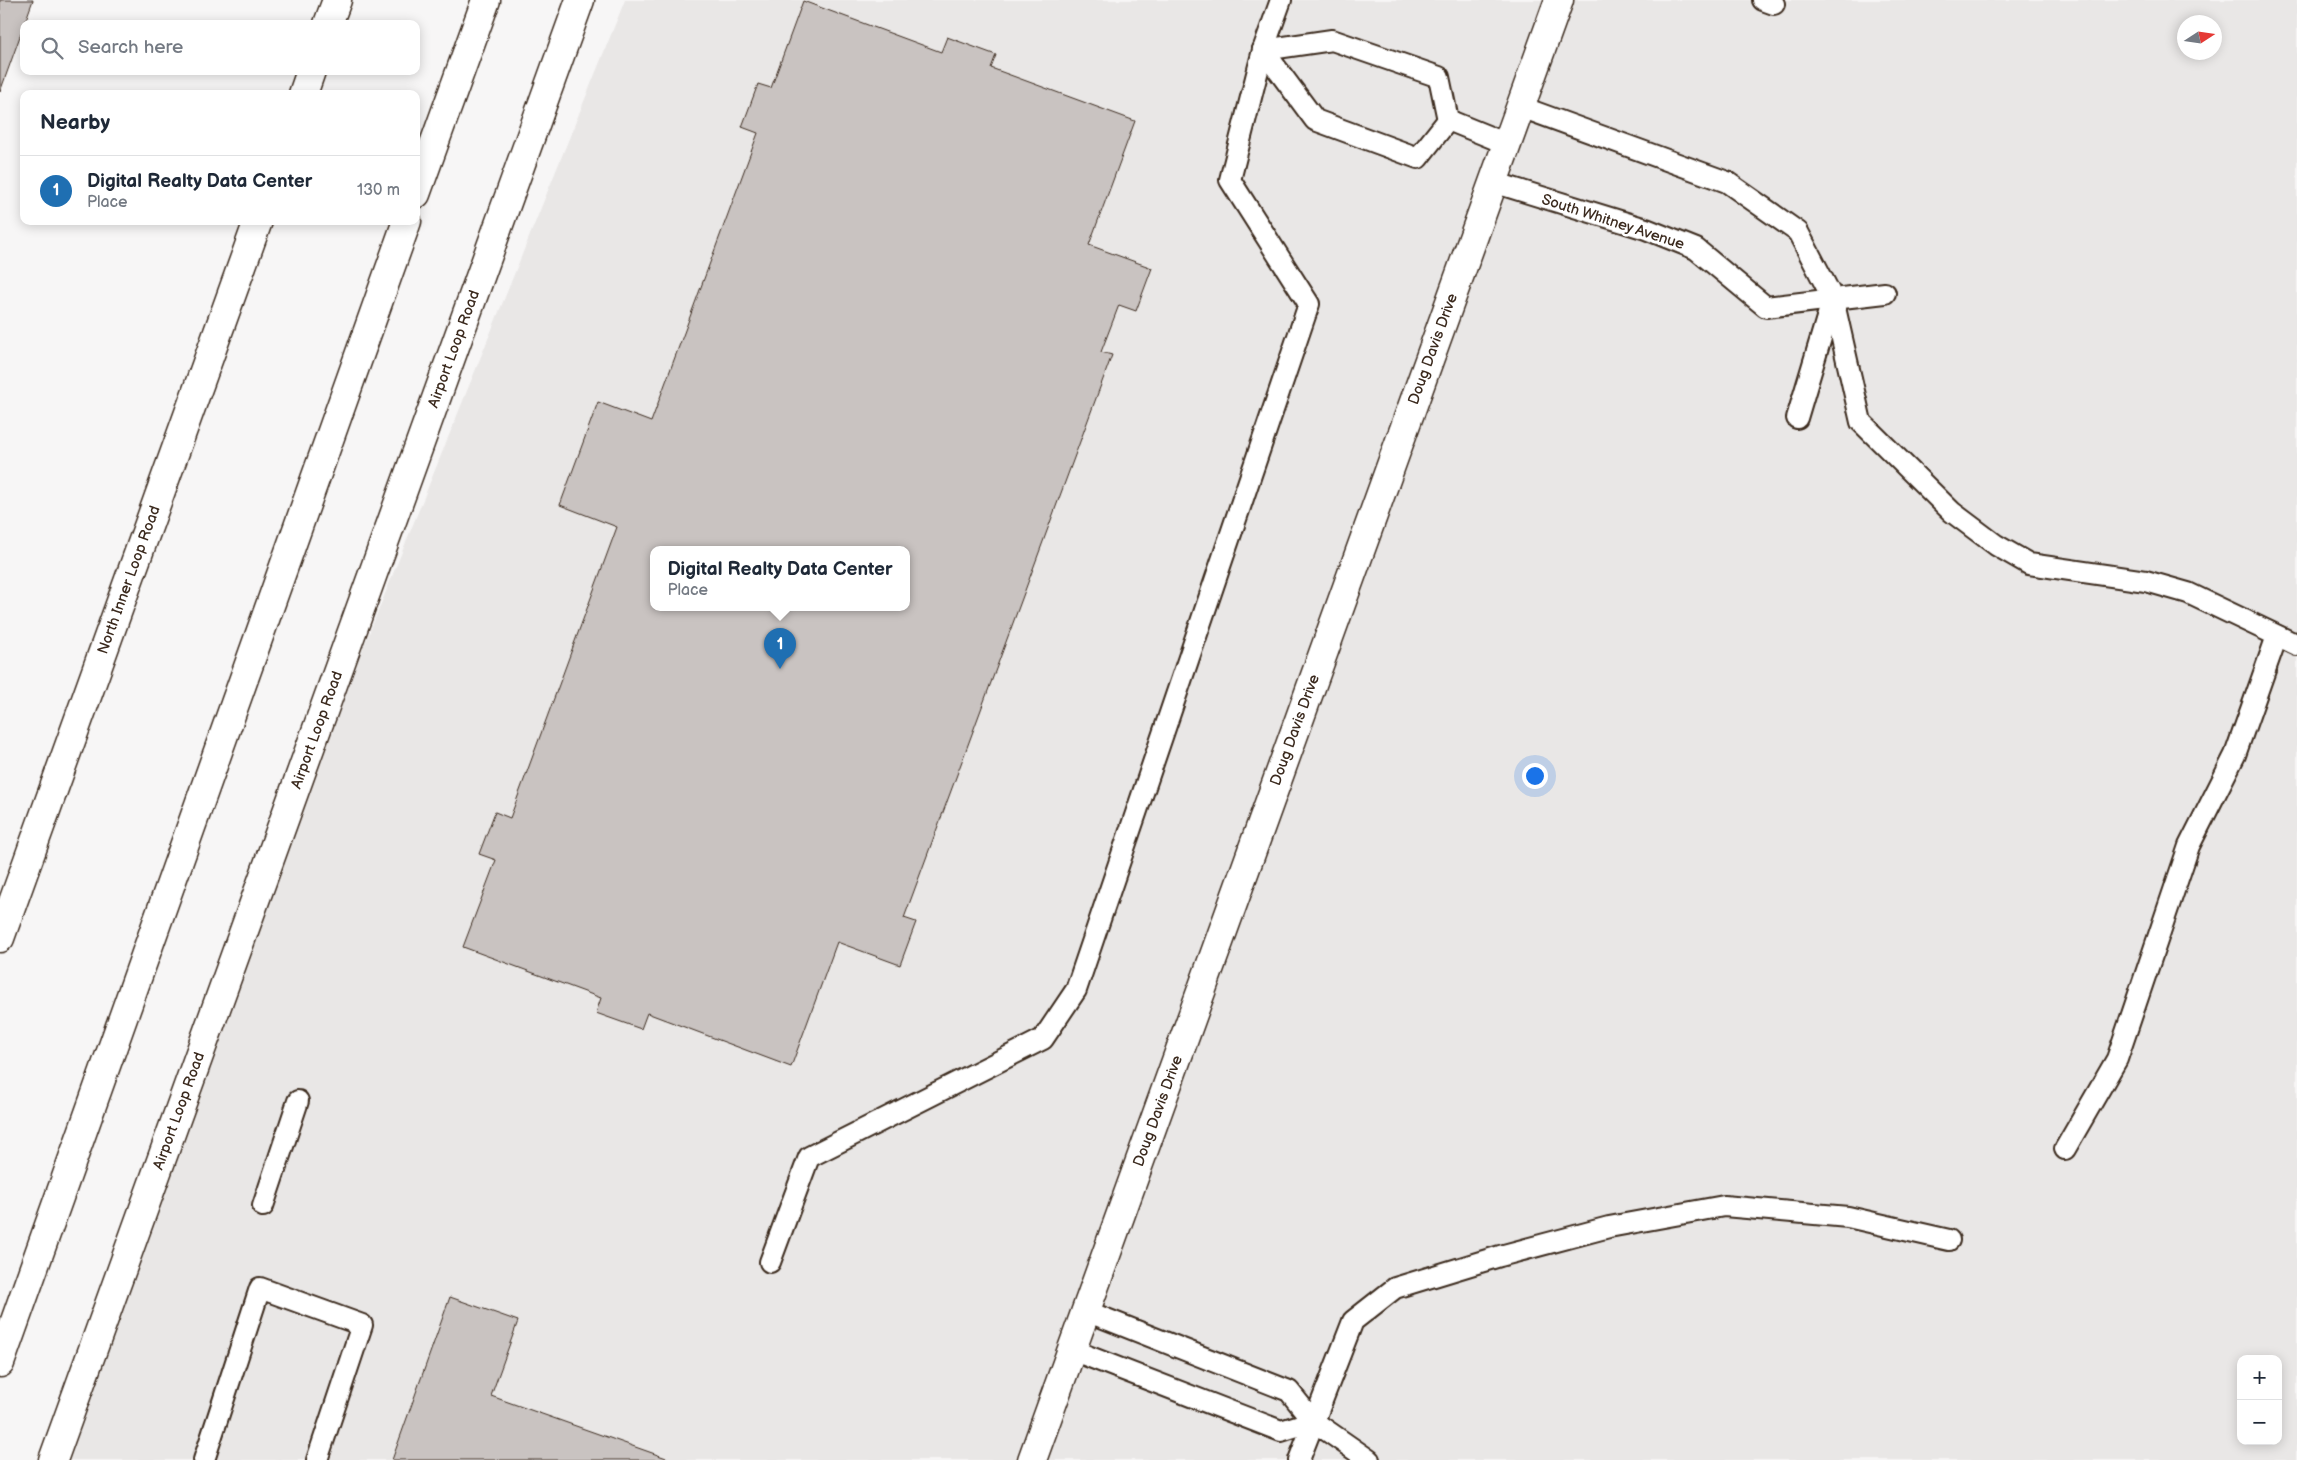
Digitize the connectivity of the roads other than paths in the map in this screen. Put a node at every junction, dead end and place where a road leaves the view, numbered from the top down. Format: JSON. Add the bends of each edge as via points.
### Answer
{"nodes":[{"id":1,"x":337,"y":0,"type":"edge"},
{"id":2,"x":486,"y":0,"type":"edge"},
{"id":3,"x":580,"y":0,"type":"edge"},
{"id":4,"x":1281,"y":0,"type":"edge"},
{"id":5,"x":1559,"y":0,"type":"edge"},
{"id":6,"x":330,"y":20,"type":"edge"},
{"id":7,"x":1263,"y":50,"type":"junction"},
{"id":8,"x":310,"y":75,"type":"edge"},
{"id":9,"x":304,"y":90,"type":"edge"},
{"id":10,"x":1521,"y":106,"type":"junction"},
{"id":11,"x":1448,"y":120,"type":"junction"},
{"id":12,"x":1507,"y":144,"type":"junction"},
{"id":13,"x":1493,"y":182,"type":"junction"},
{"id":14,"x":420,"y":183,"type":"edge"},
{"id":15,"x":257,"y":225,"type":"edge"},
{"id":16,"x":406,"y":225,"type":"edge"},
{"id":17,"x":1885,"y":293,"type":"dead end"},
{"id":18,"x":1833,"y":299,"type":"junction"},
{"id":19,"x":1797,"y":418,"type":"dead end"},
{"id":20,"x":2277,"y":636,"type":"junction"},
{"id":21,"x":2297,"y":645,"type":"edge"},
{"id":22,"x":0,"y":938,"type":"edge"},
{"id":23,"x":298,"y":1101,"type":"dead end"},
{"id":24,"x":2065,"y":1149,"type":"dead end"},
{"id":25,"x":263,"y":1206,"type":"dead end"},
{"id":26,"x":1949,"y":1240,"type":"dead end"},
{"id":27,"x":770,"y":1262,"type":"dead end"},
{"id":28,"x":1086,"y":1312,"type":"junction"},
{"id":29,"x":1072,"y":1350,"type":"junction"},
{"id":30,"x":0,"y":1363,"type":"edge"},
{"id":31,"x":1313,"y":1421,"type":"junction"},
{"id":32,"x":53,"y":1460,"type":"edge"},
{"id":33,"x":204,"y":1460,"type":"edge"},
{"id":34,"x":317,"y":1460,"type":"edge"},
{"id":35,"x":1032,"y":1460,"type":"edge"},
{"id":36,"x":1299,"y":1460,"type":"edge"},
{"id":37,"x":1369,"y":1460,"type":"edge"}],
"edges":[{"from":1,"to":6,"type":"main road"},
{"from":2,"to":14,"type":"main road"},
{"from":3,"to":32,"type":"main road","name":"Airport Loop Road"},
{"from":4,"to":7,"type":"lane"},
{"from":5,"to":10,"type":"main road","name":"Doug Davis Drive"},
{"from":7,"to":11,"type":"lane","via":[[1332,40],[1438,77]]},
{"from":7,"to":11,"type":"lane","via":[[1315,120],[1418,158]]},
{"from":7,"to":27,"type":"lane","via":[[1230,180],[1309,304],[1076,990],[1043,1040],[809,1158]]},
{"from":8,"to":9,"type":"main road"},
{"from":10,"to":12,"type":"main road","name":"Doug Davis Drive"},
{"from":10,"to":18,"type":"lane","via":[[1727,182],[1798,232]]},
{"from":11,"to":12,"type":"lane"},
{"from":12,"to":13,"type":"main road","name":"Doug Davis Drive"},
{"from":13,"to":18,"type":"lane","name":"South Whitney Avenue","via":[[1646,229],[1696,249],[1766,307]]},
{"from":13,"to":28,"type":"main road","name":"Doug Davis Drive"},
{"from":15,"to":22,"type":"main road","name":"North Inner Loop Road"},
{"from":16,"to":30,"type":"main road"},
{"from":17,"to":18,"type":"lane","name":"South Whitney Avenue"},
{"from":18,"to":19,"type":"lane"},
{"from":18,"to":20,"type":"lane","via":[[1861,422],[1952,512],[1996,545],[2029,564],[2146,581],[2188,593]]},
{"from":20,"to":21,"type":"lane"},
{"from":20,"to":24,"type":"lane","via":[[2235,755],[2189,846],[2117,1059]]},
{"from":23,"to":25,"type":"lane"},
{"from":26,"to":31,"type":"lane","via":[[1848,1217],[1724,1206],[1609,1227],[1500,1256],[1396,1288],[1353,1321]]},
{"from":28,"to":29,"type":"main road","name":"Doug Davis Drive"},
{"from":28,"to":31,"type":"lane","via":[[1289,1391]]},
{"from":29,"to":31,"type":"lane","via":[[1281,1431]]},
{"from":29,"to":35,"type":"main road","name":"Doug Davis Drive"},
{"from":31,"to":36,"type":"lane"},
{"from":31,"to":37,"type":"lane"},
{"from":33,"to":34,"type":"lane","via":[[260,1288],[362,1325]]}]}
